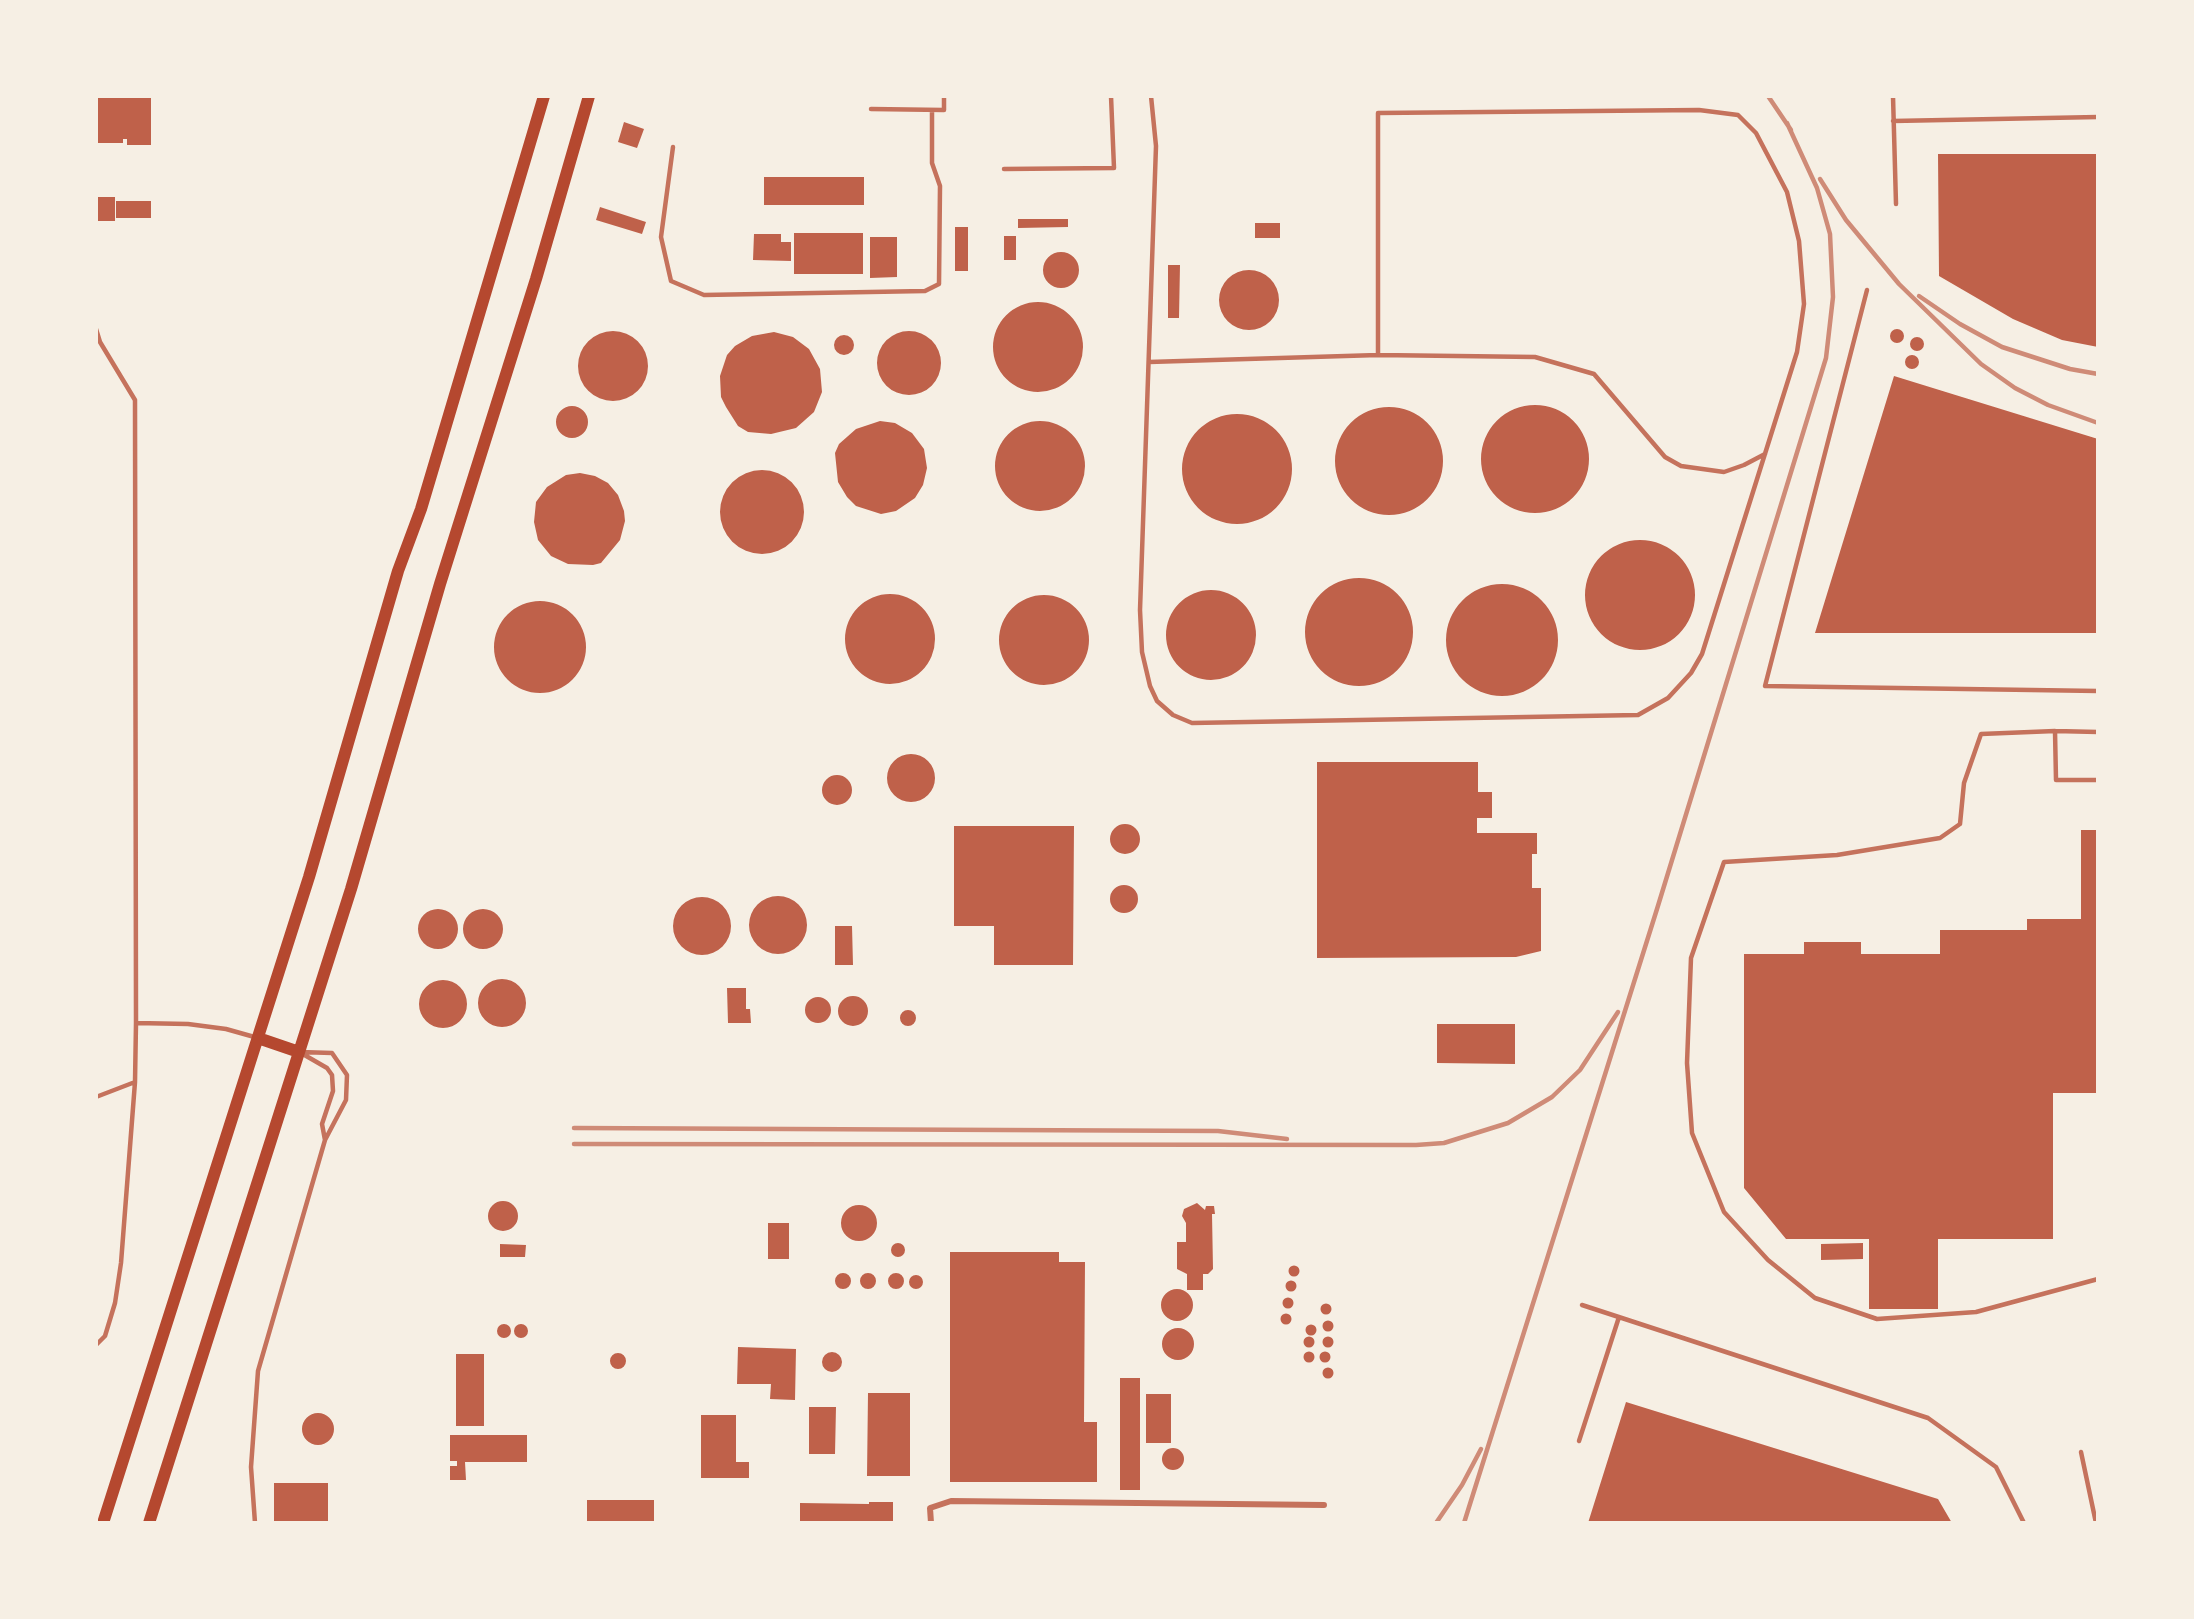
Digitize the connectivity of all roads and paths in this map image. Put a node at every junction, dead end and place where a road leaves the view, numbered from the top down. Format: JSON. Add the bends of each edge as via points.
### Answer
{"nodes":[{"id":1,"x":544,"y":96,"type":"edge"},
{"id":2,"x":589,"y":96,"type":"edge"},
{"id":3,"x":944,"y":96,"type":"edge"},
{"id":4,"x":1111,"y":96,"type":"edge"},
{"id":5,"x":1151,"y":96,"type":"edge"},
{"id":6,"x":1893,"y":96,"type":"edge"},
{"id":7,"x":871,"y":109,"type":"dead end"},
{"id":8,"x":932,"y":110,"type":"junction"},
{"id":9,"x":2098,"y":117,"type":"edge"},
{"id":10,"x":1893,"y":121,"type":"junction"},
{"id":11,"x":673,"y":147,"type":"dead end"},
{"id":12,"x":1004,"y":169,"type":"dead end"},
{"id":13,"x":1896,"y":204,"type":"dead end"},
{"id":14,"x":1867,"y":290,"type":"dead end"},
{"id":15,"x":96,"y":329,"type":"edge"},
{"id":16,"x":1378,"y":355,"type":"junction"},
{"id":17,"x":1149,"y":362,"type":"junction"},
{"id":18,"x":1765,"y":454,"type":"junction"},
{"id":19,"x":2098,"y":691,"type":"edge"},
{"id":20,"x":2055,"y":731,"type":"junction"},
{"id":21,"x":2098,"y":732,"type":"edge"},
{"id":22,"x":2098,"y":780,"type":"edge"},
{"id":23,"x":136,"y":1023,"type":"junction"},
{"id":24,"x":258,"y":1038,"type":"junction"},
{"id":25,"x":299,"y":1052,"type":"junction"},
{"id":26,"x":135,"y":1082,"type":"junction"},
{"id":27,"x":96,"y":1097,"type":"edge"},
{"id":28,"x":325,"y":1140,"type":"junction"},
{"id":29,"x":2098,"y":1279,"type":"edge"},
{"id":30,"x":1581,"y":1305,"type":"dead end"},
{"id":31,"x":1619,"y":1317,"type":"junction"},
{"id":32,"x":96,"y":1345,"type":"edge"},
{"id":33,"x":1579,"y":1441,"type":"dead end"},
{"id":34,"x":2081,"y":1452,"type":"dead end"},
{"id":35,"x":1324,"y":1505,"type":"dead end"},
{"id":36,"x":103,"y":1523,"type":"edge"},
{"id":37,"x":149,"y":1523,"type":"edge"},
{"id":38,"x":255,"y":1523,"type":"edge"},
{"id":39,"x":931,"y":1523,"type":"edge"},
{"id":40,"x":2024,"y":1523,"type":"edge"},
{"id":41,"x":2096,"y":1523,"type":"edge"}],
"edges":[{"from":1,"to":24,"type":"main road"},
{"from":2,"to":25,"type":"main road"},
{"from":3,"to":8,"type":"lane","via":[[944,110]]},
{"from":4,"to":12,"type":"lane","via":[[1114,168]]},
{"from":5,"to":17,"type":"lane","via":[[1156,146]]},
{"from":6,"to":10,"type":"lane"},
{"from":7,"to":8,"type":"lane"},
{"from":8,"to":11,"type":"lane","via":[[932,163],[940,186],[939,284],[925,291],[704,295],[671,281],[661,237]]},
{"from":9,"to":10,"type":"lane"},
{"from":10,"to":13,"type":"lane"},
{"from":14,"to":19,"type":"lane","via":[[1765,686]]},
{"from":15,"to":23,"type":"lane","via":[[135,400]]},
{"from":16,"to":17,"type":"lane"},
{"from":16,"to":18,"type":"lane","via":[[1509,355],[1551,361],[1594,374],[1665,457],[1681,466],[1724,472]]},
{"from":16,"to":18,"type":"lane","via":[[1378,113],[1699,110],[1738,115],[1756,133],[1787,192],[1799,241],[1804,304],[1797,352]]},
{"from":17,"to":18,"type":"lane","via":[[1140,610],[1142,652],[1157,701],[1173,716],[1192,723],[1638,715],[1668,698],[1691,674],[1702,654]]},
{"from":20,"to":21,"type":"lane"},
{"from":20,"to":22,"type":"lane","via":[[2056,780]]},
{"from":20,"to":29,"type":"lane","via":[[1981,734],[1964,783],[1960,824],[1940,838],[1837,855],[1724,861],[1691,958],[1687,1063],[1692,1133],[1724,1212],[1768,1260],[1815,1298],[1877,1319],[1976,1312]]},
{"from":23,"to":24,"type":"lane","via":[[188,1024]]},
{"from":23,"to":26,"type":"lane"},
{"from":24,"to":25,"type":"main road"},
{"from":24,"to":36,"type":"main road"},
{"from":25,"to":28,"type":"lane","via":[[332,1075],[333,1091],[322,1124]]},
{"from":25,"to":28,"type":"lane","via":[[332,1053],[347,1075],[346,1101]]},
{"from":25,"to":37,"type":"main road"},
{"from":26,"to":27,"type":"lane"},
{"from":26,"to":32,"type":"lane","via":[[121,1263],[105,1336]]},
{"from":28,"to":38,"type":"lane","via":[[258,1371],[251,1467]]},
{"from":30,"to":31,"type":"lane"},
{"from":31,"to":33,"type":"lane"},
{"from":31,"to":40,"type":"lane","via":[[1928,1418],[1996,1467]]},
{"from":34,"to":41,"type":"lane"},
{"from":35,"to":39,"type":"street","via":[[951,1501],[930,1508]]}]}
